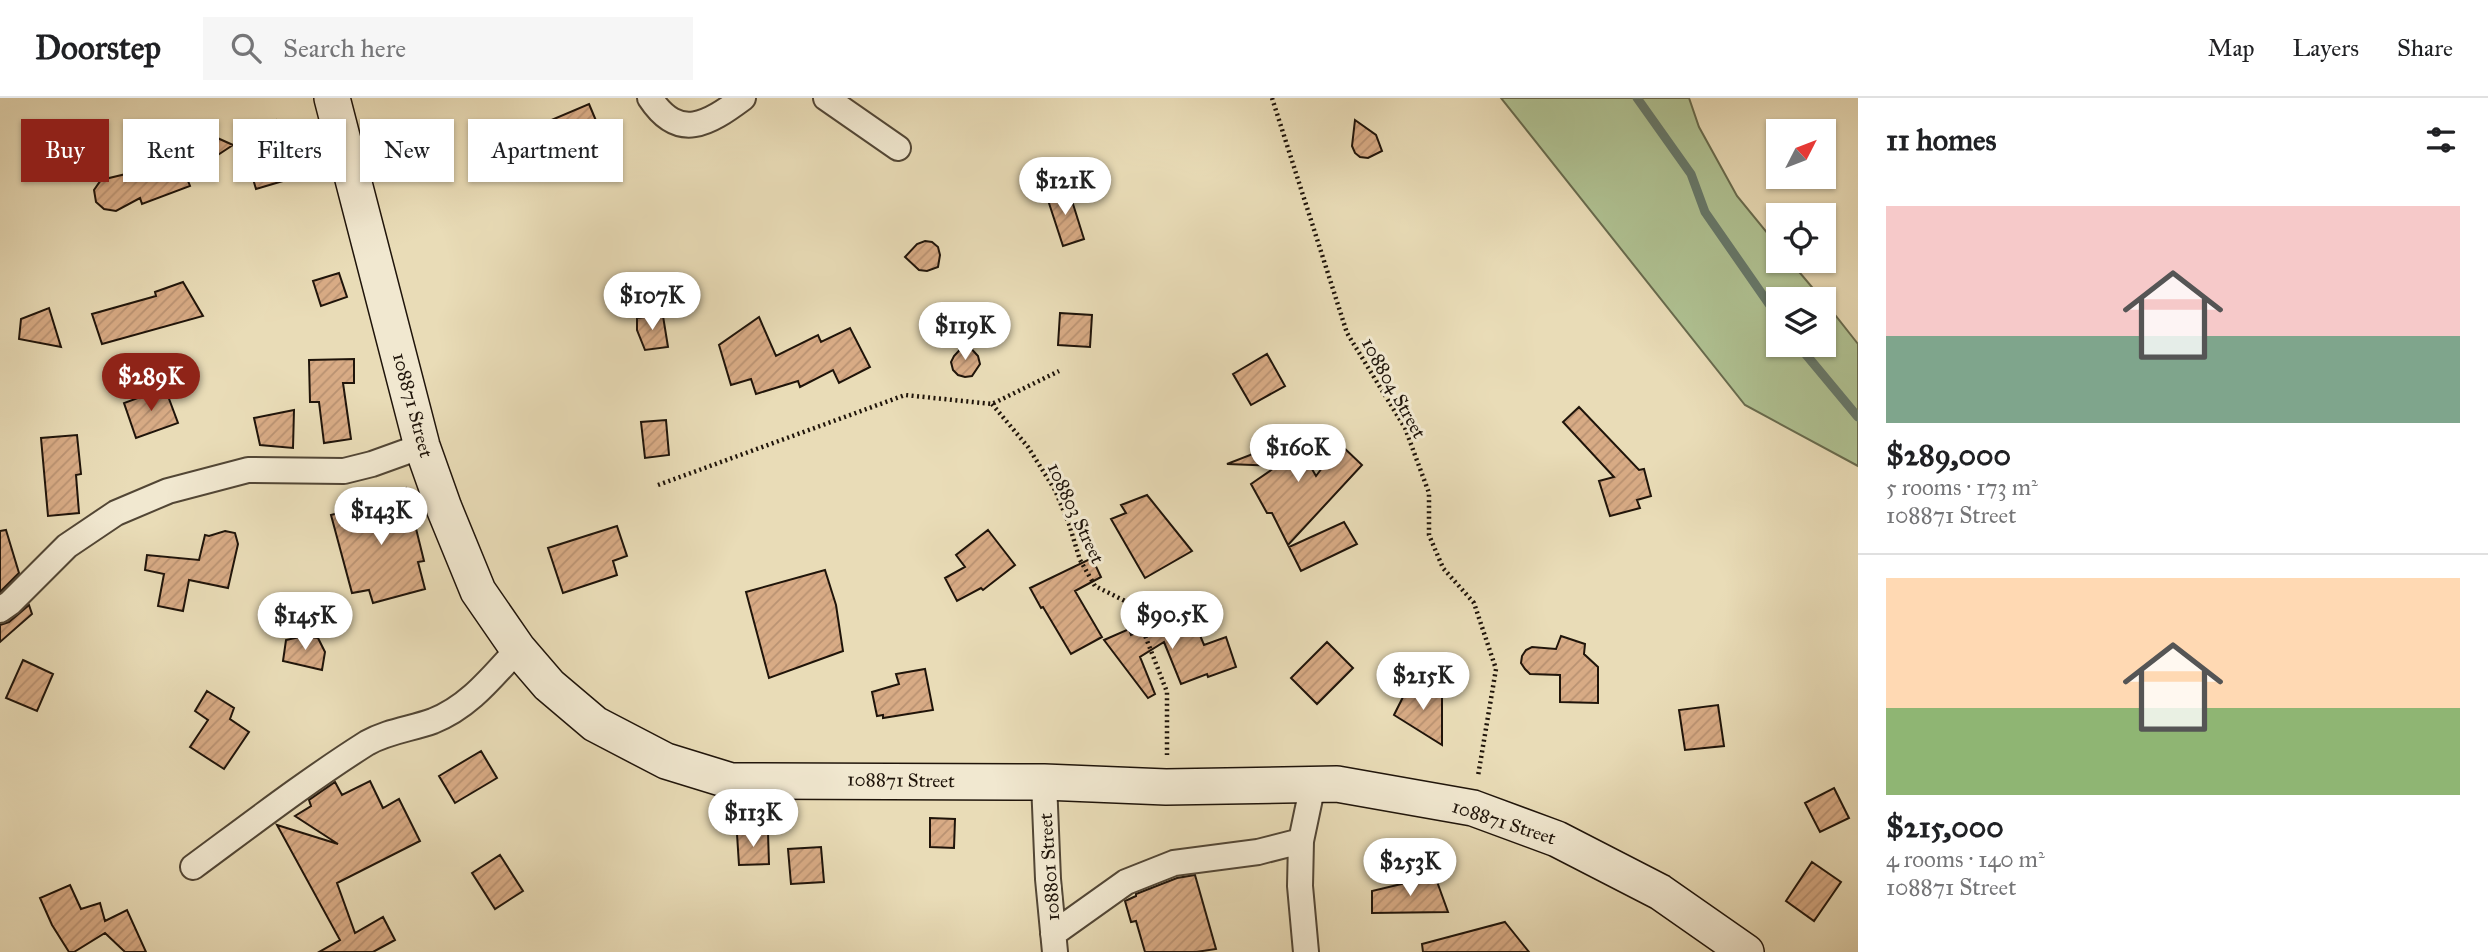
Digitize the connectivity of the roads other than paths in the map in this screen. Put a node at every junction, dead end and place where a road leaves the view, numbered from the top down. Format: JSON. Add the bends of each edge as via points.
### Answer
{"nodes":[{"id":1,"x":332,"y":98,"type":"edge"},
{"id":2,"x":650,"y":98,"type":"edge"},
{"id":3,"x":743,"y":98,"type":"edge"},
{"id":4,"x":826,"y":98,"type":"edge"},
{"id":5,"x":898,"y":148,"type":"dead end"},
{"id":6,"x":422,"y":446,"type":"junction"},
{"id":7,"x":0,"y":610,"type":"edge"},
{"id":8,"x":517,"y":649,"type":"junction"},
{"id":9,"x":1044,"y":782,"type":"junction"},
{"id":10,"x":1313,"y":783,"type":"junction"},
{"id":11,"x":1301,"y":841,"type":"junction"},
{"id":12,"x":193,"y":867,"type":"dead end"},
{"id":13,"x":1054,"y":943,"type":"edge"},
{"id":14,"x":1306,"y":952,"type":"edge"},
{"id":15,"x":1746,"y":952,"type":"edge"}],
"edges":[{"from":1,"to":6,"type":"street","name":"108871 Street"},
{"from":2,"to":3,"type":"street","via":[[661,114],[684,126],[698,124]]},
{"from":4,"to":5,"type":"street"},
{"from":6,"to":7,"type":"street","via":[[344,471],[247,470],[167,491],[116,513],[67,546]]},
{"from":6,"to":8,"type":"street","name":"108871 Street","via":[[478,591]]},
{"from":8,"to":9,"type":"street","name":"108871 Street","via":[[549,685],[595,724],[666,761],[731,781]]},
{"from":8,"to":12,"type":"street","via":[[464,705],[370,741]]},
{"from":9,"to":10,"type":"street","name":"108871 Street","via":[[1166,787]]},
{"from":9,"to":13,"type":"street","name":"108801 Street"},
{"from":10,"to":11,"type":"street"},
{"from":10,"to":15,"type":"street","name":"108871 Street","via":[[1337,783],[1473,808],[1557,839],[1660,892]]},
{"from":11,"to":13,"type":"street","via":[[1174,863],[1126,882]]},
{"from":11,"to":14,"type":"street"}]}
